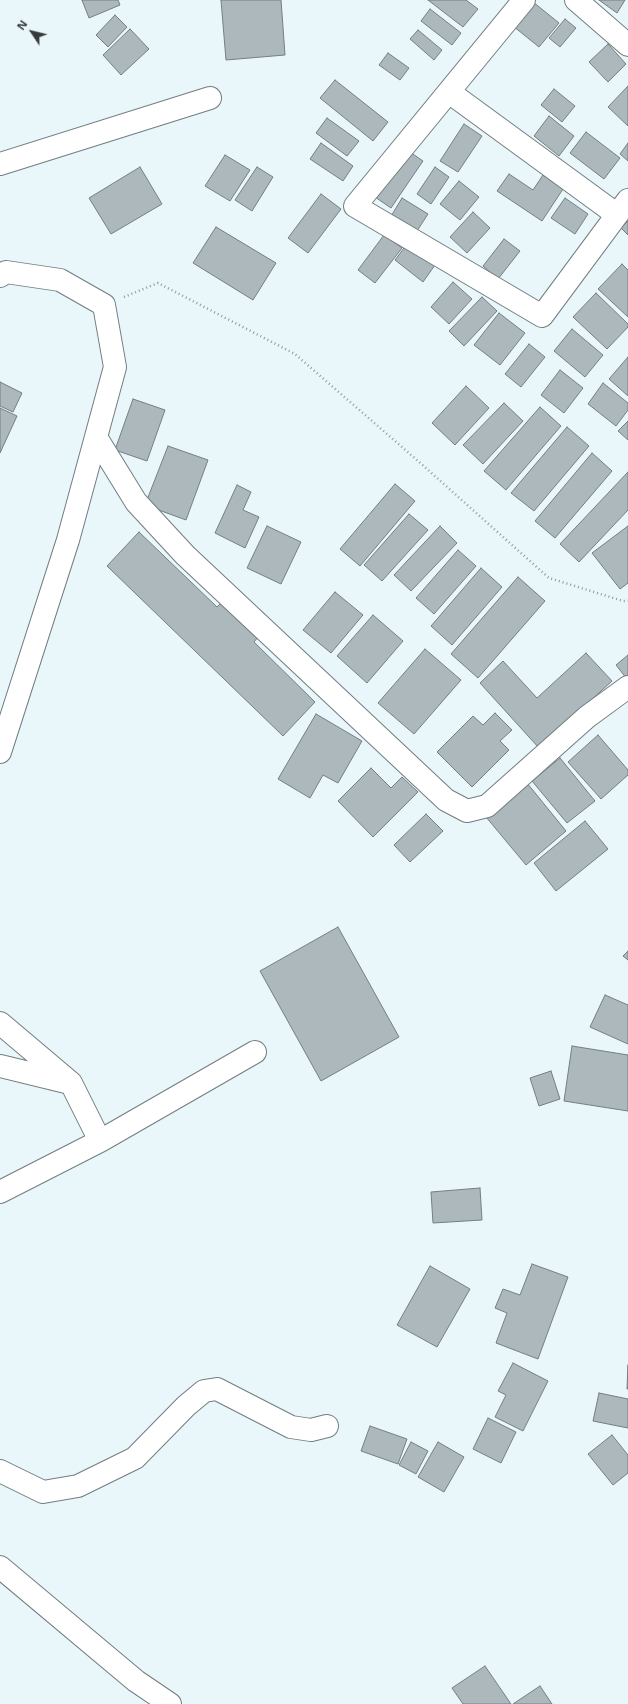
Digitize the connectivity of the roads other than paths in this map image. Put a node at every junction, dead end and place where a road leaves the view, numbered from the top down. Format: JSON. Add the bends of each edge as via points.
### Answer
{"nodes":[{"id":1,"x":524,"y":0,"type":"edge"},
{"id":2,"x":576,"y":0,"type":"edge"},
{"id":3,"x":628,"y":45,"type":"edge"},
{"id":4,"x":448,"y":92,"type":"junction"},
{"id":5,"x":210,"y":98,"type":"dead end"},
{"id":6,"x":0,"y":164,"type":"edge"},
{"id":7,"x":622,"y":207,"type":"edge"},
{"id":8,"x":0,"y":276,"type":"edge"},
{"id":9,"x":96,"y":437,"type":"junction"},
{"id":10,"x":628,"y":687,"type":"edge"},
{"id":11,"x":0,"y":752,"type":"edge"},
{"id":12,"x":0,"y":1023,"type":"edge"},
{"id":13,"x":255,"y":1052,"type":"dead end"},
{"id":14,"x":0,"y":1066,"type":"edge"},
{"id":15,"x":71,"y":1083,"type":"junction"},
{"id":16,"x":100,"y":1141,"type":"junction"},
{"id":17,"x":0,"y":1192,"type":"edge"},
{"id":18,"x":326,"y":1426,"type":"dead end"},
{"id":19,"x":0,"y":1471,"type":"edge"},
{"id":20,"x":0,"y":1567,"type":"edge"},
{"id":21,"x":170,"y":1704,"type":"edge"}],
"edges":[{"from":1,"to":4,"type":"street"},
{"from":2,"to":3,"type":"street"},
{"from":4,"to":7,"type":"street"},
{"from":4,"to":7,"type":"street","via":[[356,206],[542,316]]},
{"from":5,"to":6,"type":"street"},
{"from":8,"to":9,"type":"street","via":[[6,272],[60,280],[104,305],[115,367]]},
{"from":9,"to":10,"type":"street","via":[[136,502],[185,555],[446,800],[467,811],[487,806],[587,717]]},
{"from":9,"to":11,"type":"street","via":[[68,540]]},
{"from":12,"to":15,"type":"street"},
{"from":13,"to":16,"type":"street"},
{"from":14,"to":15,"type":"street"},
{"from":15,"to":16,"type":"street"},
{"from":16,"to":17,"type":"street"},
{"from":18,"to":19,"type":"street","via":[[311,1430],[291,1427],[218,1389],[204,1391],[135,1458],[78,1486],[43,1492]]},
{"from":20,"to":21,"type":"street","via":[[136,1681]]}]}
